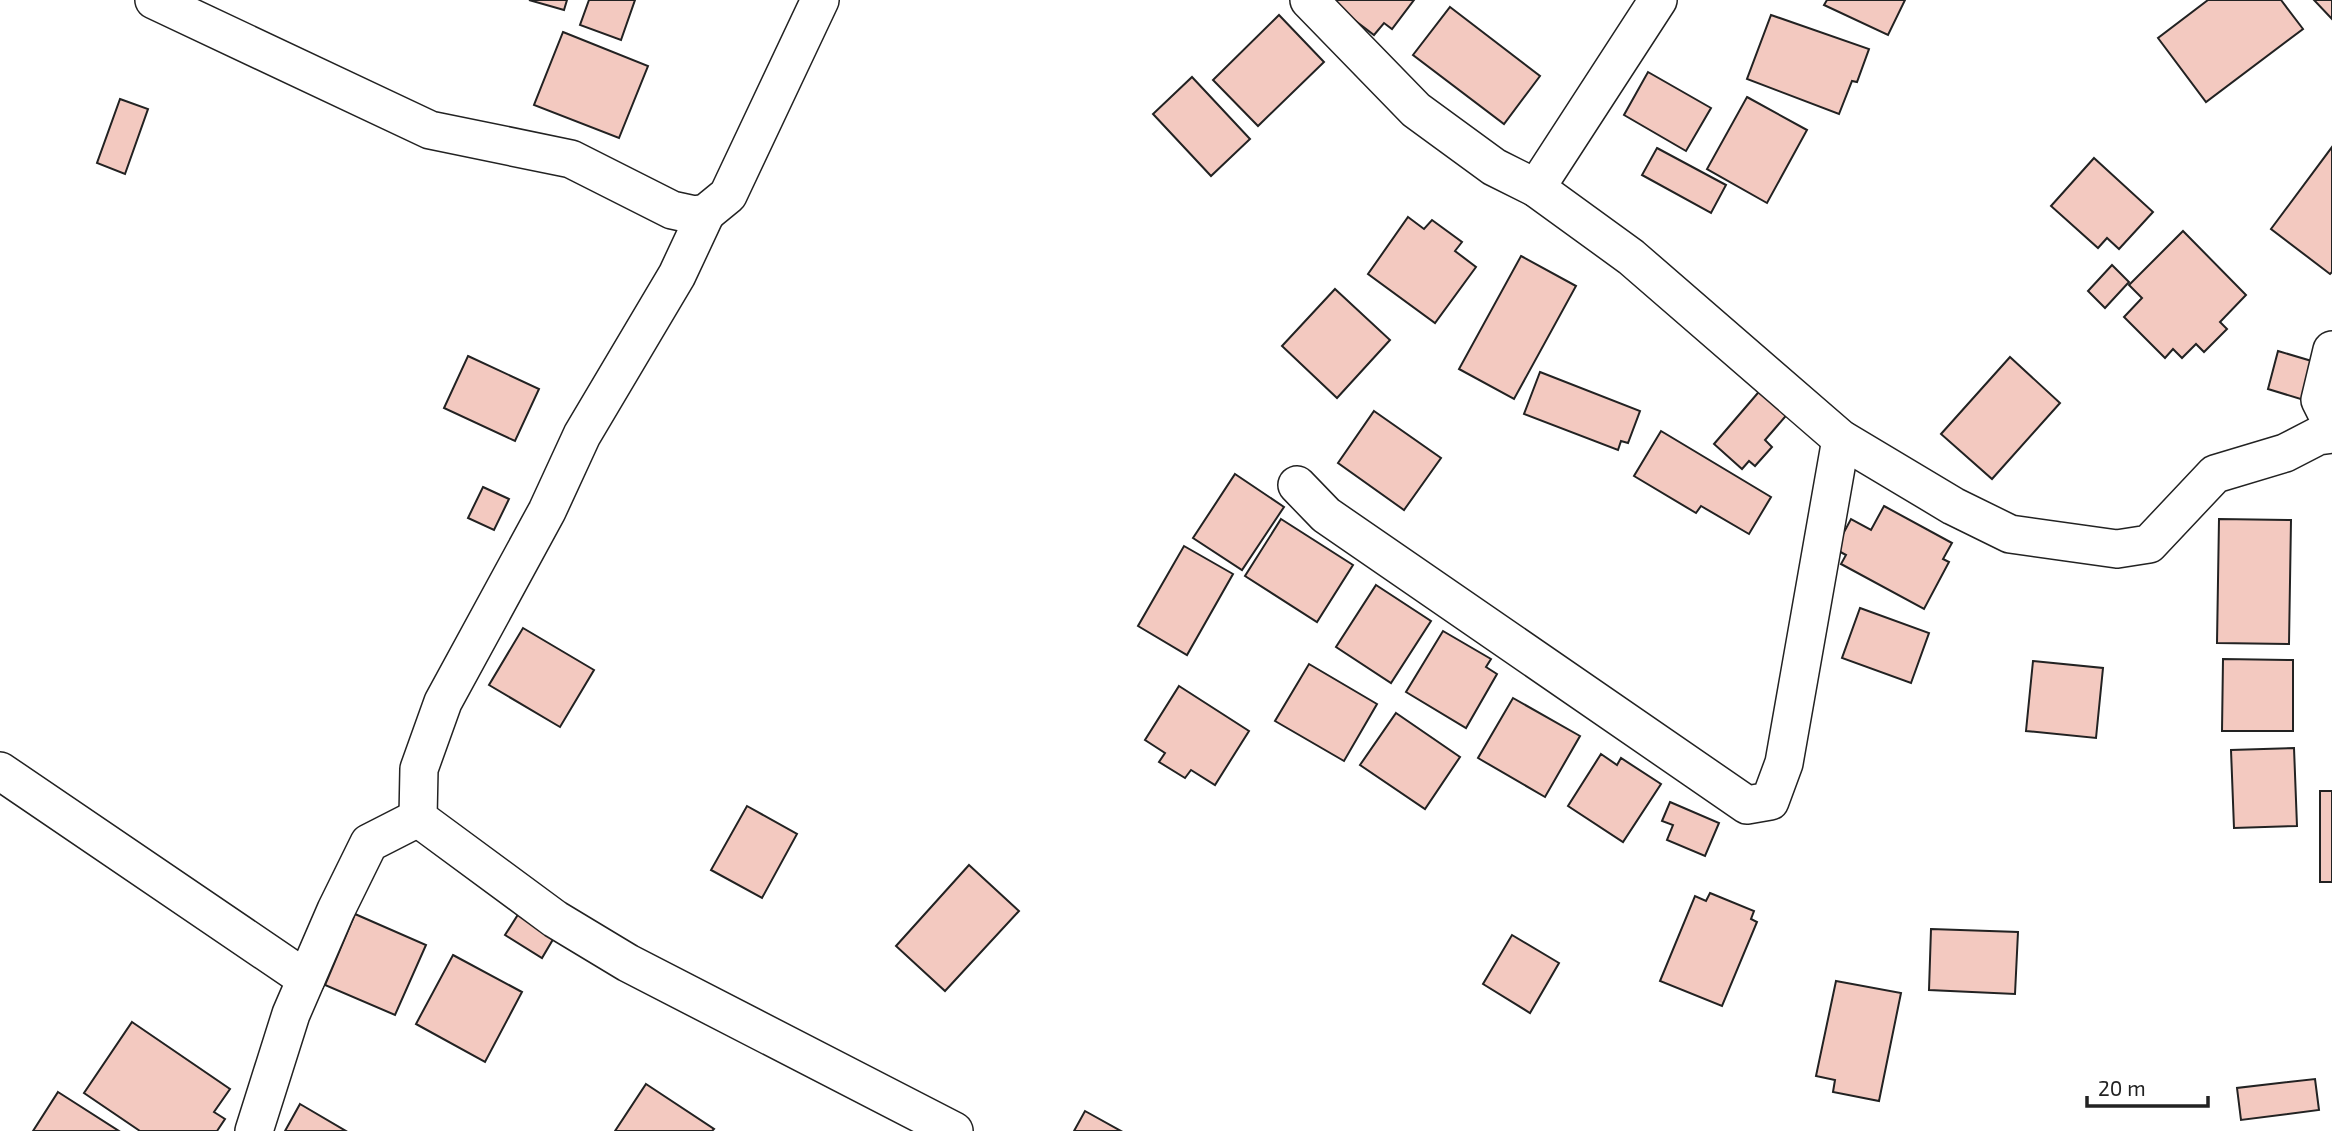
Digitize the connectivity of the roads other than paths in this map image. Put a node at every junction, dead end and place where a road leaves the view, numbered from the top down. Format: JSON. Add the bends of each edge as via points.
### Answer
{"nodes":[{"id":1,"x":154,"y":0,"type":"edge"},
{"id":2,"x":820,"y":0,"type":"edge"},
{"id":3,"x":1309,"y":0,"type":"edge"},
{"id":4,"x":1658,"y":0,"type":"edge"},
{"id":5,"x":1536,"y":188,"type":"junction"},
{"id":6,"x":706,"y":214,"type":"junction"},
{"id":7,"x":2332,"y":350,"type":"edge"},
{"id":8,"x":2332,"y":424,"type":"edge"},
{"id":9,"x":2332,"y":434,"type":"edge"},
{"id":10,"x":1841,"y":439,"type":"junction"},
{"id":11,"x":1297,"y":485,"type":"dead end"},
{"id":12,"x":0,"y":771,"type":"edge"},
{"id":13,"x":418,"y":818,"type":"junction"},
{"id":14,"x":306,"y":979,"type":"junction"},
{"id":15,"x":254,"y":1131,"type":"edge"},
{"id":16,"x":954,"y":1131,"type":"edge"}],
"edges":[{"from":1,"to":6,"type":"street","via":[[429,130],[571,159],[672,210]]},
{"from":2,"to":6,"type":"street","via":[[736,181]]},
{"from":3,"to":5,"type":"street","via":[[1416,110],[1494,167]]},
{"from":4,"to":5,"type":"street"},
{"from":5,"to":10,"type":"street","via":[[1631,257]]},
{"from":6,"to":13,"type":"street","via":[[677,275],[582,435],[547,511],[443,702],[419,769]]},
{"from":7,"to":8,"type":"street","via":[[2320,400]]},
{"from":9,"to":10,"type":"street","via":[[2215,474],[2149,544],[2117,549],[2010,534],[1953,506]]},
{"from":10,"to":11,"type":"street","via":[[1784,763],[1770,801],[1747,805],[1326,515]]},
{"from":12,"to":14,"type":"street"},
{"from":13,"to":14,"type":"street","via":[[369,843]]},
{"from":13,"to":16,"type":"street","via":[[555,919],[628,963]]},
{"from":14,"to":15,"type":"street"}]}
